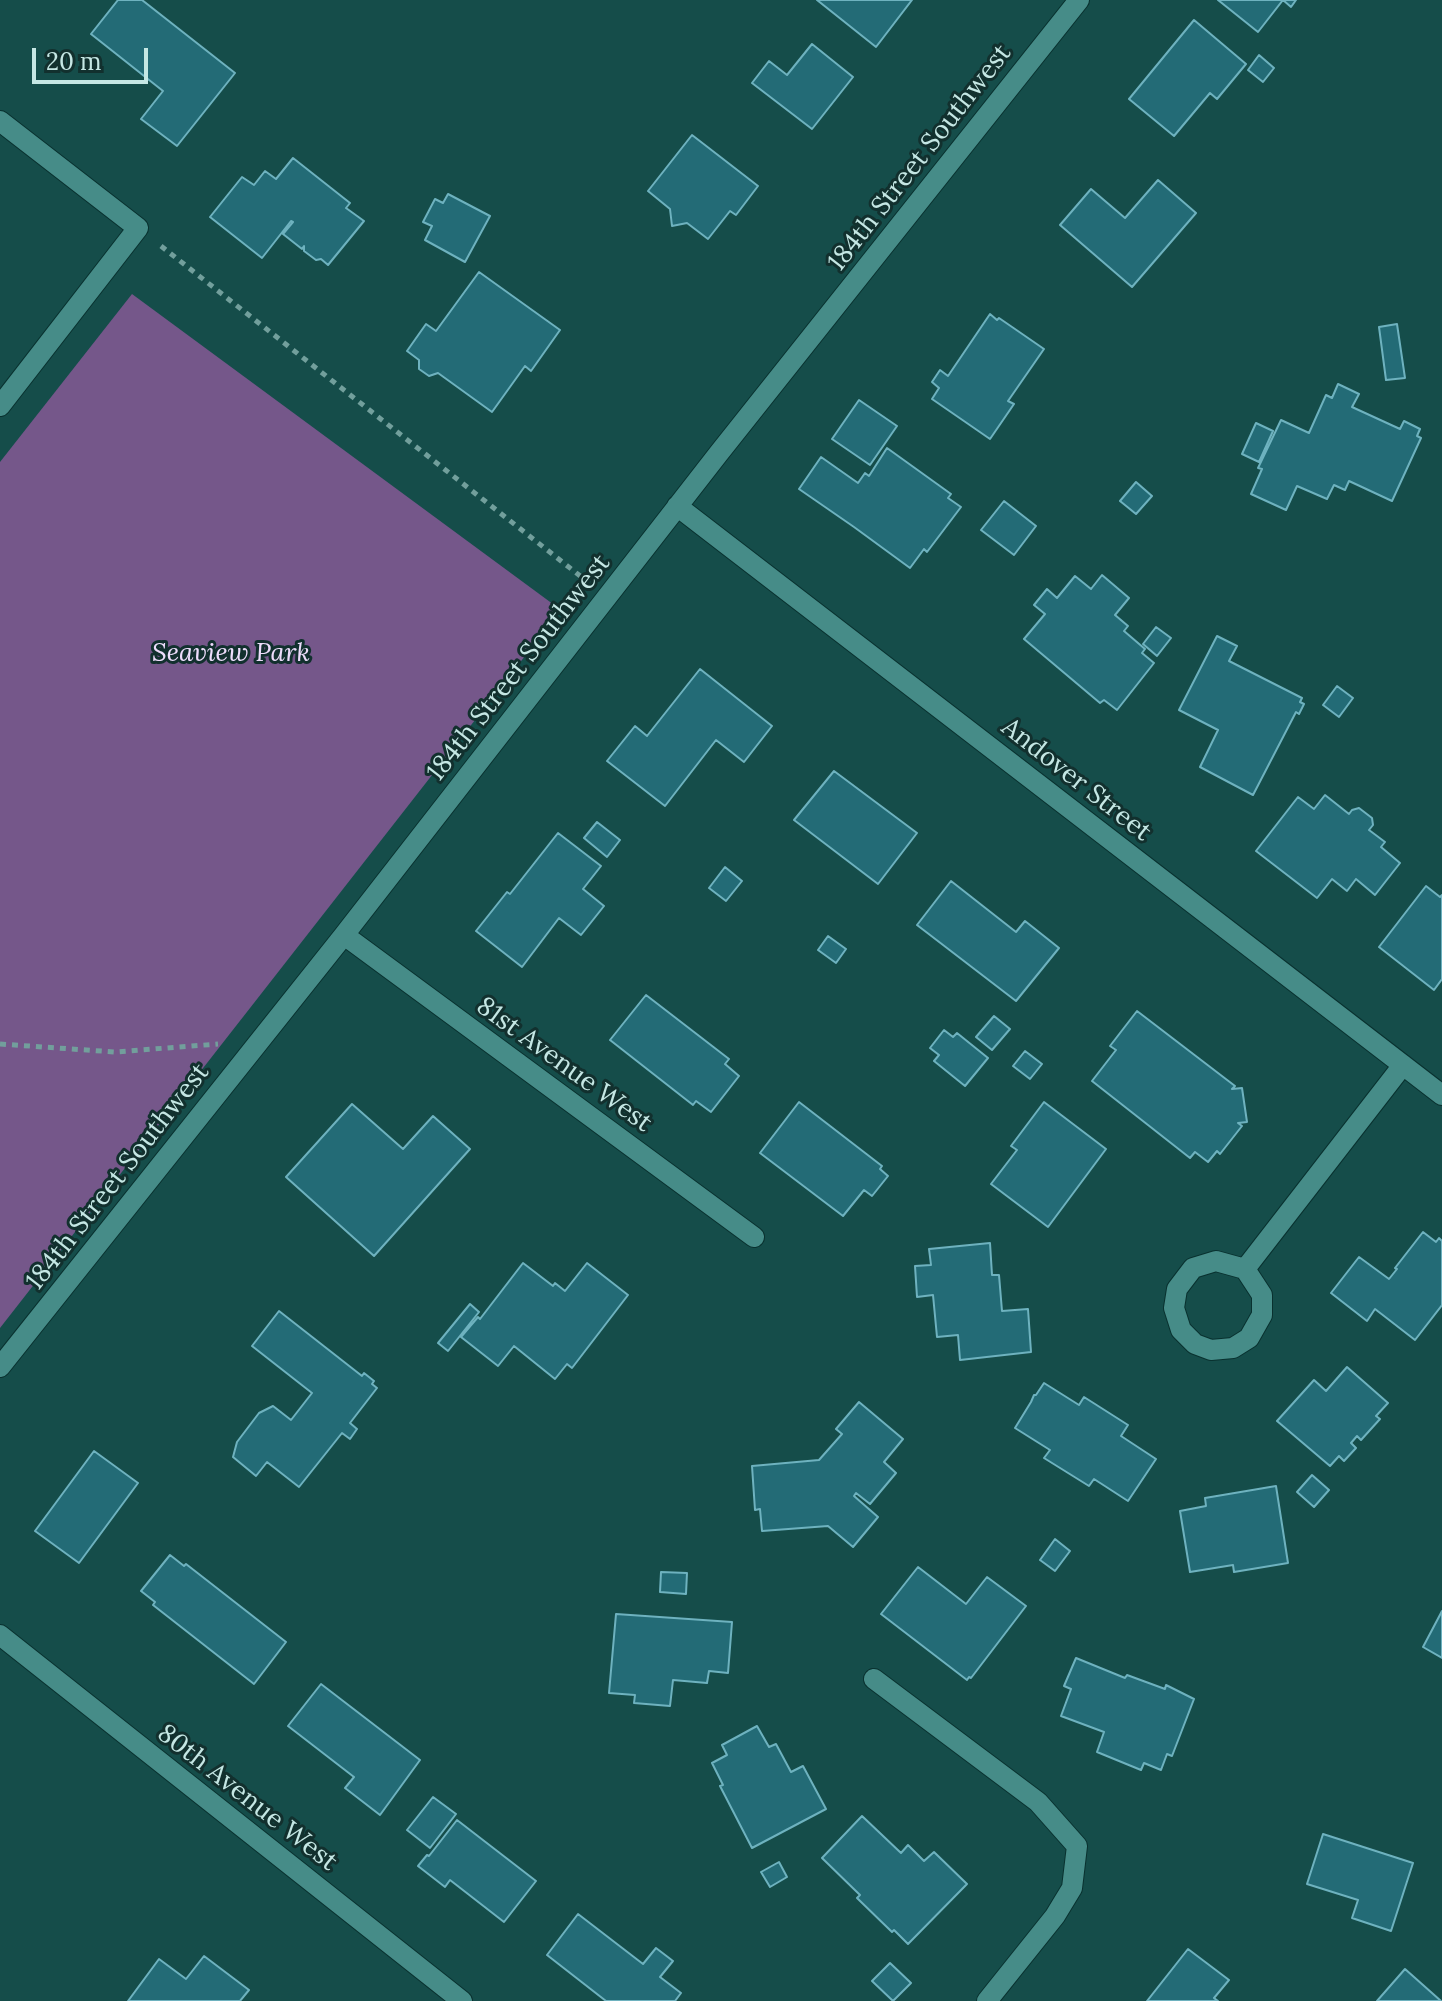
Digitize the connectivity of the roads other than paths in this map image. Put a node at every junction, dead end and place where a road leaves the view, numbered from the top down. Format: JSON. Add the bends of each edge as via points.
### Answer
{"nodes":[{"id":1,"x":1079,"y":0,"type":"edge"},
{"id":2,"x":0,"y":121,"type":"edge"},
{"id":3,"x":0,"y":406,"type":"edge"},
{"id":4,"x":677,"y":506,"type":"junction"},
{"id":5,"x":344,"y":935,"type":"junction"},
{"id":6,"x":1403,"y":1065,"type":"junction"},
{"id":7,"x":1442,"y":1095,"type":"edge"},
{"id":8,"x":754,"y":1237,"type":"dead end"},
{"id":9,"x":1245,"y":1269,"type":"junction"},
{"id":10,"x":0,"y":1367,"type":"edge"},
{"id":11,"x":0,"y":1635,"type":"edge"},
{"id":12,"x":874,"y":1679,"type":"dead end"},
{"id":13,"x":462,"y":2001,"type":"edge"},
{"id":14,"x":987,"y":2001,"type":"edge"}],
"edges":[{"from":1,"to":4,"type":"street","name":"184th Street Southwest"},
{"from":2,"to":3,"type":"street","via":[[138,228]]},
{"from":4,"to":5,"type":"street","name":"184th Street Southwest"},
{"from":4,"to":6,"type":"street","name":"Andover Street"},
{"from":5,"to":8,"type":"street","name":"81st Avenue West"},
{"from":5,"to":10,"type":"street","name":"184th Street Southwest"},
{"from":6,"to":7,"type":"street","name":"Andover Street"},
{"from":6,"to":9,"type":"street"},
{"from":9,"to":9,"type":"street","via":[[1262,1295],[1262,1315],[1249,1338],[1233,1348],[1211,1350],[1195,1344],[1181,1330],[1174,1308],[1177,1289],[1193,1268],[1216,1261]]},
{"from":11,"to":13,"type":"street","name":"80th Avenue West"},
{"from":12,"to":14,"type":"street","via":[[1038,1802],[1077,1846],[1072,1888]]}]}
